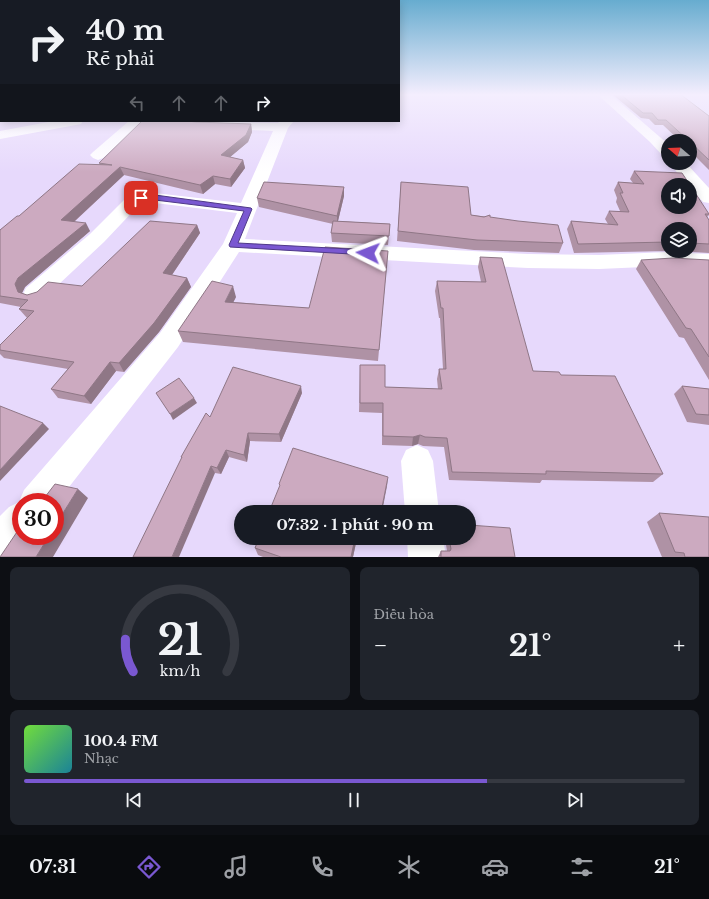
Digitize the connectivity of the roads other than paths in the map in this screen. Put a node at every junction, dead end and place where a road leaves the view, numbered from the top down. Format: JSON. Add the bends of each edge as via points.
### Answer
{"nodes":[{"id":1,"x":633,"y":120,"type":"edge"},
{"id":2,"x":71,"y":122,"type":"edge"},
{"id":3,"x":136,"y":122,"type":"edge"},
{"id":4,"x":187,"y":122,"type":"edge"},
{"id":5,"x":285,"y":124,"type":"edge"},
{"id":6,"x":0,"y":135,"type":"edge"},
{"id":7,"x":661,"y":145,"type":"edge"},
{"id":8,"x":98,"y":155,"type":"dead end"},
{"id":9,"x":683,"y":170,"type":"edge"},
{"id":10,"x":709,"y":198,"type":"edge"},
{"id":11,"x":248,"y":209,"type":"junction"},
{"id":12,"x":233,"y":245,"type":"junction"},
{"id":13,"x":709,"y":261,"type":"edge"},
{"id":14,"x":34,"y":294,"type":"edge"},
{"id":15,"x":417,"y":462,"type":"dead end"},
{"id":16,"x":43,"y":493,"type":"edge"},
{"id":17,"x":421,"y":505,"type":"edge"},
{"id":18,"x":12,"y":530,"type":"edge"},
{"id":19,"x":0,"y":544,"type":"edge"},
{"id":20,"x":426,"y":545,"type":"edge"},
{"id":21,"x":427,"y":557,"type":"edge"}],
"edges":[{"from":1,"to":7,"type":"street"},
{"from":2,"to":6,"type":"street"},
{"from":3,"to":8,"type":"street"},
{"from":4,"to":5,"type":"street"},
{"from":5,"to":11,"type":"street"},
{"from":9,"to":10,"type":"street"},
{"from":11,"to":12,"type":"street"},
{"from":11,"to":14,"type":"street","via":[[155,198],[133,201],[97,238]]},
{"from":12,"to":13,"type":"street","via":[[528,261]]},
{"from":12,"to":16,"type":"street","via":[[169,340]]},
{"from":15,"to":17,"type":"street"},
{"from":18,"to":19,"type":"street"},
{"from":20,"to":21,"type":"street"}]}
